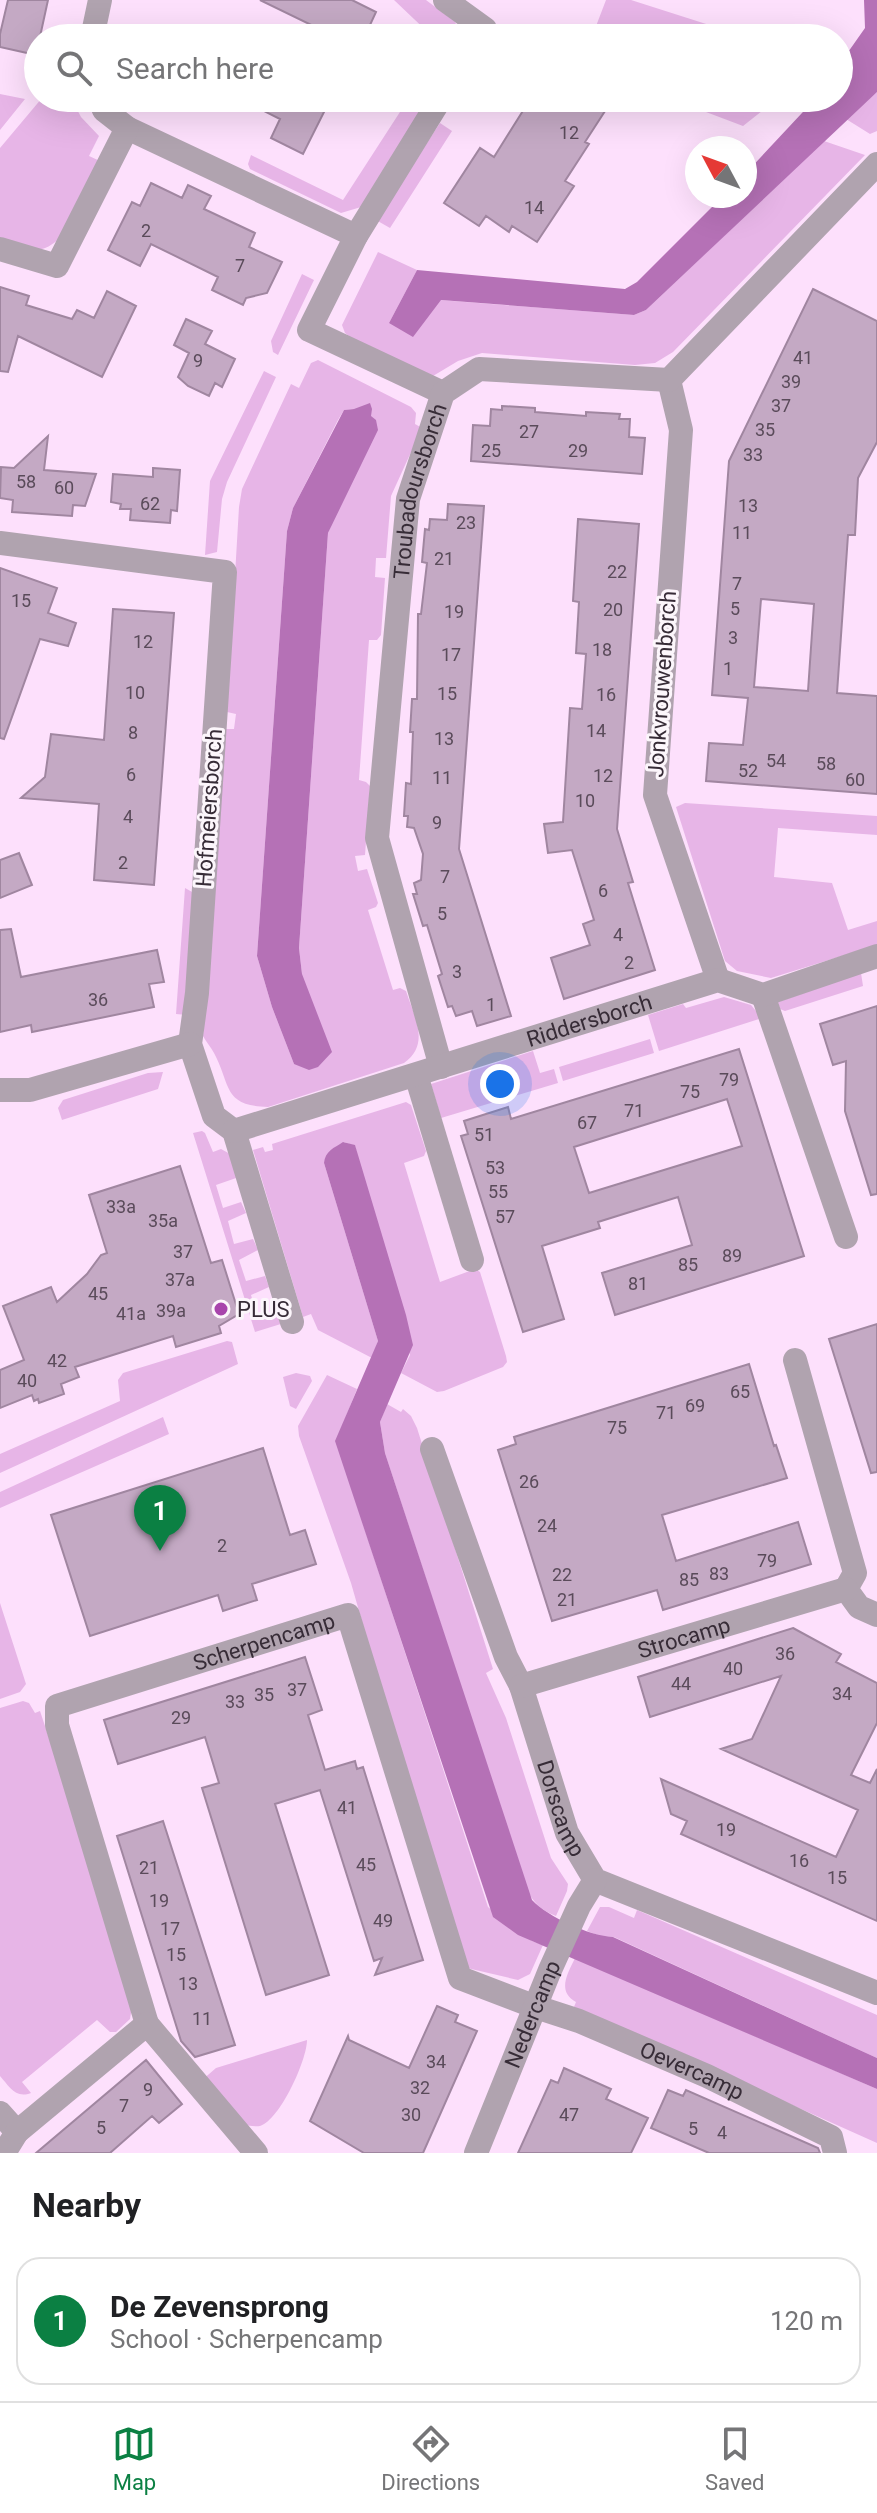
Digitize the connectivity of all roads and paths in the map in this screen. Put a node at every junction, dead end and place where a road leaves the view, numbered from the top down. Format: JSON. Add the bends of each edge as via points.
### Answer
{"nodes":[{"id":1,"x":100,"y":0,"type":"edge"},
{"id":2,"x":445,"y":0,"type":"edge"},
{"id":3,"x":95,"y":24,"type":"edge"},
{"id":4,"x":478,"y":24,"type":"edge"},
{"id":5,"x":107,"y":112,"type":"edge"},
{"id":6,"x":432,"y":112,"type":"edge"},
{"id":7,"x":127,"y":128,"type":"junction"},
{"id":8,"x":877,"y":164,"type":"edge"},
{"id":9,"x":356,"y":236,"type":"junction"},
{"id":10,"x":0,"y":249,"type":"edge"},
{"id":11,"x":669,"y":380,"type":"junction"},
{"id":12,"x":443,"y":393,"type":"junction"},
{"id":13,"x":0,"y":543,"type":"edge"},
{"id":14,"x":877,"y":956,"type":"edge"},
{"id":15,"x":718,"y":980,"type":"junction"},
{"id":16,"x":763,"y":995,"type":"junction"},
{"id":17,"x":190,"y":1044,"type":"junction"},
{"id":18,"x":441,"y":1067,"type":"junction"},
{"id":19,"x":416,"y":1075,"type":"junction"},
{"id":20,"x":0,"y":1090,"type":"edge"},
{"id":21,"x":234,"y":1131,"type":"junction"},
{"id":22,"x":846,"y":1237,"type":"dead end"},
{"id":23,"x":472,"y":1260,"type":"dead end"},
{"id":24,"x":292,"y":1322,"type":"dead end"},
{"id":25,"x":795,"y":1360,"type":"dead end"},
{"id":26,"x":432,"y":1449,"type":"dead end"},
{"id":27,"x":846,"y":1589,"type":"junction"},
{"id":28,"x":877,"y":1615,"type":"edge"},
{"id":29,"x":521,"y":1686,"type":"junction"},
{"id":30,"x":595,"y":1880,"type":"junction"},
{"id":31,"x":877,"y":1993,"type":"edge"},
{"id":32,"x":536,"y":2007,"type":"junction"},
{"id":33,"x":147,"y":2024,"type":"junction"},
{"id":34,"x":0,"y":2113,"type":"edge"},
{"id":35,"x":11,"y":2143,"type":"edge"},
{"id":36,"x":256,"y":2153,"type":"edge"},
{"id":37,"x":476,"y":2153,"type":"edge"},
{"id":38,"x":835,"y":2153,"type":"edge"}],
"edges":[{"from":1,"to":3,"type":"street"},
{"from":2,"to":4,"type":"street"},
{"from":5,"to":7,"type":"street"},
{"from":6,"to":9,"type":"street"},
{"from":7,"to":9,"type":"street"},
{"from":7,"to":10,"type":"street","via":[[57,266]]},
{"from":8,"to":11,"type":"street"},
{"from":9,"to":12,"type":"street","via":[[309,330]]},
{"from":11,"to":12,"type":"street","name":"Troubadoursborch","via":[[479,369]]},
{"from":11,"to":15,"type":"street","name":"Jonkvrouwenborch","via":[[681,430],[655,795]]},
{"from":12,"to":18,"type":"street","name":"Troubadoursborch","via":[[408,499],[377,838]]},
{"from":13,"to":17,"type":"street","name":"Hofmeiersborch","via":[[225,572]]},
{"from":14,"to":16,"type":"street"},
{"from":15,"to":16,"type":"street"},
{"from":15,"to":18,"type":"street","name":"Riddersborch"},
{"from":16,"to":22,"type":"street"},
{"from":17,"to":20,"type":"street","via":[[30,1090]]},
{"from":17,"to":21,"type":"street","via":[[214,1116]]},
{"from":18,"to":19,"type":"street","name":"Riddersborch"},
{"from":19,"to":21,"type":"street","name":"Riddersborch"},
{"from":19,"to":23,"type":"street"},
{"from":21,"to":24,"type":"street"},
{"from":25,"to":27,"type":"street","via":[[855,1573]]},
{"from":26,"to":29,"type":"street","name":"Dorscamp"},
{"from":27,"to":28,"type":"street","via":[[859,1607]]},
{"from":27,"to":29,"type":"street","name":"Strocamp"},
{"from":29,"to":30,"type":"street","name":"Dorscamp","via":[[567,1833]]},
{"from":30,"to":31,"type":"street","name":"Dorscamp"},
{"from":30,"to":32,"type":"street","name":"Nedercamp"},
{"from":32,"to":33,"type":"street","name":"Scherpencamp","via":[[460,1978],[348,1615],[57,1706],[57,1725]]},
{"from":32,"to":37,"type":"street","name":"Nedercamp"},
{"from":32,"to":38,"type":"street","name":"Oevercamp","via":[[707,2076],[831,2137]]},
{"from":33,"to":35,"type":"street"},
{"from":33,"to":36,"type":"street","name":"Scherpencamp"},
{"from":34,"to":35,"type":"street"}]}
